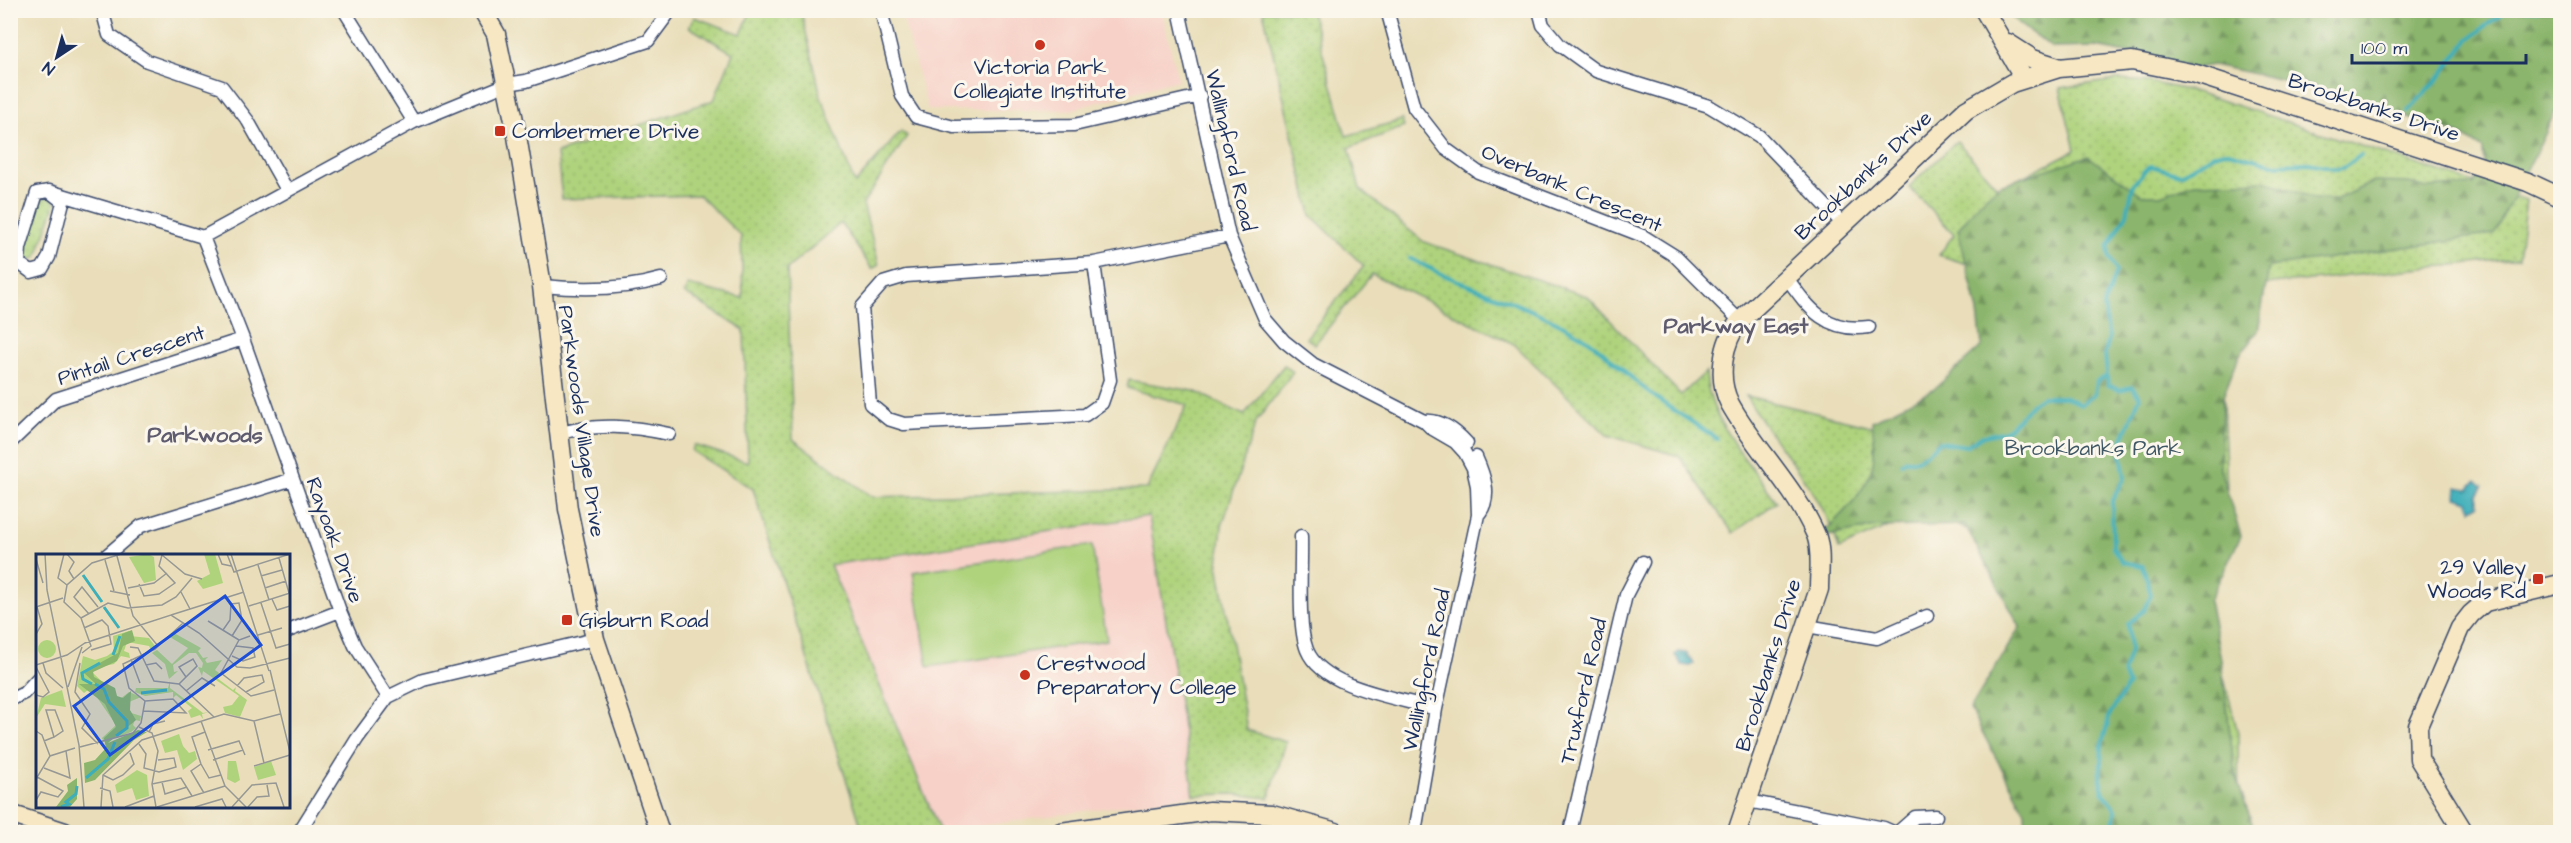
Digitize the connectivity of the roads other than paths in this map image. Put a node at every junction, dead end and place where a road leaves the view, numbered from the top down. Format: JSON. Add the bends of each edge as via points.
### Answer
{"nodes":[{"id":1,"x":102,"y":10,"type":"edge"},
{"id":2,"x":344,"y":10,"type":"edge"},
{"id":3,"x":482,"y":10,"type":"edge"},
{"id":4,"x":671,"y":10,"type":"edge"},
{"id":5,"x":881,"y":10,"type":"edge"},
{"id":6,"x":1179,"y":10,"type":"edge"},
{"id":7,"x":1387,"y":10,"type":"edge"},
{"id":8,"x":1539,"y":10,"type":"edge"},
{"id":9,"x":1984,"y":10,"type":"edge"},
{"id":10,"x":2001,"y":38,"type":"junction"},
{"id":11,"x":2060,"y":68,"type":"junction"},
{"id":12,"x":2024,"y":78,"type":"junction"},
{"id":13,"x":507,"y":84,"type":"junction"},
{"id":14,"x":1200,"y":96,"type":"junction"},
{"id":15,"x":414,"y":122,"type":"junction"},
{"id":16,"x":287,"y":190,"type":"junction"},
{"id":17,"x":49,"y":191,"type":"junction"},
{"id":18,"x":2560,"y":197,"type":"edge"},
{"id":19,"x":1842,"y":224,"type":"junction"},
{"id":20,"x":1229,"y":236,"type":"junction"},
{"id":21,"x":202,"y":237,"type":"junction"},
{"id":22,"x":1094,"y":263,"type":"junction"},
{"id":23,"x":1787,"y":278,"type":"junction"},
{"id":24,"x":662,"y":279,"type":"dead end"},
{"id":25,"x":542,"y":286,"type":"junction"},
{"id":26,"x":1740,"y":321,"type":"junction"},
{"id":27,"x":1869,"y":327,"type":"dead end"},
{"id":28,"x":243,"y":339,"type":"junction"},
{"id":29,"x":560,"y":433,"type":"junction"},
{"id":30,"x":669,"y":434,"type":"dead end"},
{"id":31,"x":10,"y":442,"type":"edge"},
{"id":32,"x":293,"y":479,"type":"junction"},
{"id":33,"x":1301,"y":536,"type":"dead end"},
{"id":34,"x":108,"y":554,"type":"edge"},
{"id":35,"x":1643,"y":562,"type":"dead end"},
{"id":36,"x":2560,"y":585,"type":"edge"},
{"id":37,"x":340,"y":611,"type":"junction"},
{"id":38,"x":1927,"y":616,"type":"dead end"},
{"id":39,"x":1807,"y":626,"type":"junction"},
{"id":40,"x":290,"y":630,"type":"edge"},
{"id":41,"x":595,"y":639,"type":"junction"},
{"id":42,"x":36,"y":680,"type":"edge"},
{"id":43,"x":388,"y":697,"type":"junction"},
{"id":44,"x":10,"y":700,"type":"edge"},
{"id":45,"x":1436,"y":709,"type":"junction"},
{"id":46,"x":1748,"y":801,"type":"junction"},
{"id":47,"x":10,"y":814,"type":"edge"},
{"id":48,"x":1936,"y":816,"type":"dead end"},
{"id":49,"x":1154,"y":826,"type":"edge"},
{"id":50,"x":65,"y":832,"type":"edge"},
{"id":51,"x":299,"y":832,"type":"edge"},
{"id":52,"x":660,"y":832,"type":"edge"},
{"id":53,"x":1061,"y":832,"type":"edge"},
{"id":54,"x":1336,"y":832,"type":"edge"},
{"id":55,"x":1415,"y":832,"type":"edge"},
{"id":56,"x":1570,"y":832,"type":"edge"},
{"id":57,"x":1737,"y":832,"type":"edge"},
{"id":58,"x":1893,"y":832,"type":"edge"},
{"id":59,"x":1898,"y":832,"type":"edge"},
{"id":60,"x":2464,"y":832,"type":"edge"}],
"edges":[{"from":1,"to":16,"type":"street","via":[[109,35],[147,61],[222,87],[248,121]]},
{"from":2,"to":15,"type":"street"},
{"from":3,"to":13,"type":"street","name":"Parkwoods Village Drive","via":[[496,34]]},
{"from":4,"to":13,"type":"street","via":[[648,41]]},
{"from":5,"to":14,"type":"street","via":[[902,96],[916,117],[954,127],[1074,124]]},
{"from":6,"to":14,"type":"street","name":"Wallingford Road"},
{"from":7,"to":26,"type":"street","name":"Overbank Crescent","via":[[1414,108],[1446,149],[1478,172],[1643,236],[1675,256]]},
{"from":8,"to":19,"type":"street","via":[[1543,25],[1560,45],[1596,71],[1709,106],[1759,136]]},
{"from":9,"to":10,"type":"street"},
{"from":10,"to":11,"type":"street","via":[[2022,54]]},
{"from":10,"to":12,"type":"street"},
{"from":11,"to":12,"type":"street","name":"Brookbanks Drive"},
{"from":11,"to":18,"type":"street","name":"Brookbanks Drive","via":[[2132,61],[2196,74],[2517,179]]},
{"from":12,"to":19,"type":"street","name":"Brookbanks Drive","via":[[1966,110]]},
{"from":13,"to":15,"type":"street"},
{"from":13,"to":25,"type":"street","name":"Parkwoods Village Drive"},
{"from":14,"to":20,"type":"street","name":"Wallingford Road"},
{"from":15,"to":16,"type":"street"},
{"from":16,"to":21,"type":"street"},
{"from":17,"to":17,"type":"street","via":[[37,193],[20,248],[19,262],[31,272],[42,269],[48,257],[63,202]]},
{"from":17,"to":21,"type":"street"},
{"from":19,"to":23,"type":"street","name":"Brookbanks Drive"},
{"from":20,"to":22,"type":"street"},
{"from":20,"to":45,"type":"street","name":"Wallingford Road","via":[[1265,319],[1284,341],[1313,364],[1424,421],[1455,442],[1473,468],[1478,515]]},
{"from":21,"to":28,"type":"street","name":"Rayoak Drive"},
{"from":22,"to":22,"type":"street","via":[[1110,380],[1102,403],[1085,415],[904,424],[888,419],[870,404],[862,306],[884,283],[906,276]]},
{"from":23,"to":26,"type":"street","name":"Brookbanks Drive"},
{"from":23,"to":27,"type":"street","via":[[1831,325],[1845,329]]},
{"from":24,"to":25,"type":"street","via":[[639,285],[571,289]]},
{"from":25,"to":29,"type":"street","name":"Parkwoods Village Drive"},
{"from":26,"to":39,"type":"street","name":"Brookbanks Drive","via":[[1723,361],[1729,402],[1817,537],[1819,590]]},
{"from":28,"to":31,"type":"street","name":"Pintail Crescent","via":[[56,399]]},
{"from":28,"to":32,"type":"street","name":"Rayoak Drive"},
{"from":29,"to":30,"type":"street","via":[[595,426],[635,426]]},
{"from":29,"to":41,"type":"street","name":"Parkwoods Village Drive","via":[[568,509]]},
{"from":32,"to":34,"type":"street","via":[[141,526]]},
{"from":32,"to":37,"type":"street","name":"Rayoak Drive"},
{"from":33,"to":45,"type":"street","via":[[1307,651],[1325,673],[1351,685]]},
{"from":35,"to":56,"type":"street","name":"Truxford Road","via":[[1626,595]]},
{"from":36,"to":60,"type":"street","via":[[2485,602],[2470,614],[2460,628],[2418,726],[2419,759]]},
{"from":37,"to":40,"type":"street"},
{"from":37,"to":43,"type":"street","name":"Rayoak Drive","via":[[355,646]]},
{"from":38,"to":39,"type":"street","via":[[1877,638]]},
{"from":39,"to":46,"type":"street","name":"Brookbanks Drive"},
{"from":41,"to":43,"type":"street","via":[[423,680]]},
{"from":41,"to":52,"type":"street","name":"Parkwoods Village Drive"},
{"from":42,"to":44,"type":"street"},
{"from":43,"to":51,"type":"street"},
{"from":45,"to":55,"type":"street","name":"Wallingford Road"},
{"from":46,"to":57,"type":"street","name":"Brookbanks Drive"},
{"from":46,"to":58,"type":"street"},
{"from":47,"to":50,"type":"street"},
{"from":48,"to":59,"type":"street","via":[[1915,817]]},
{"from":49,"to":53,"type":"street"},
{"from":49,"to":54,"type":"street","via":[[1210,811],[1253,812]]}]}
